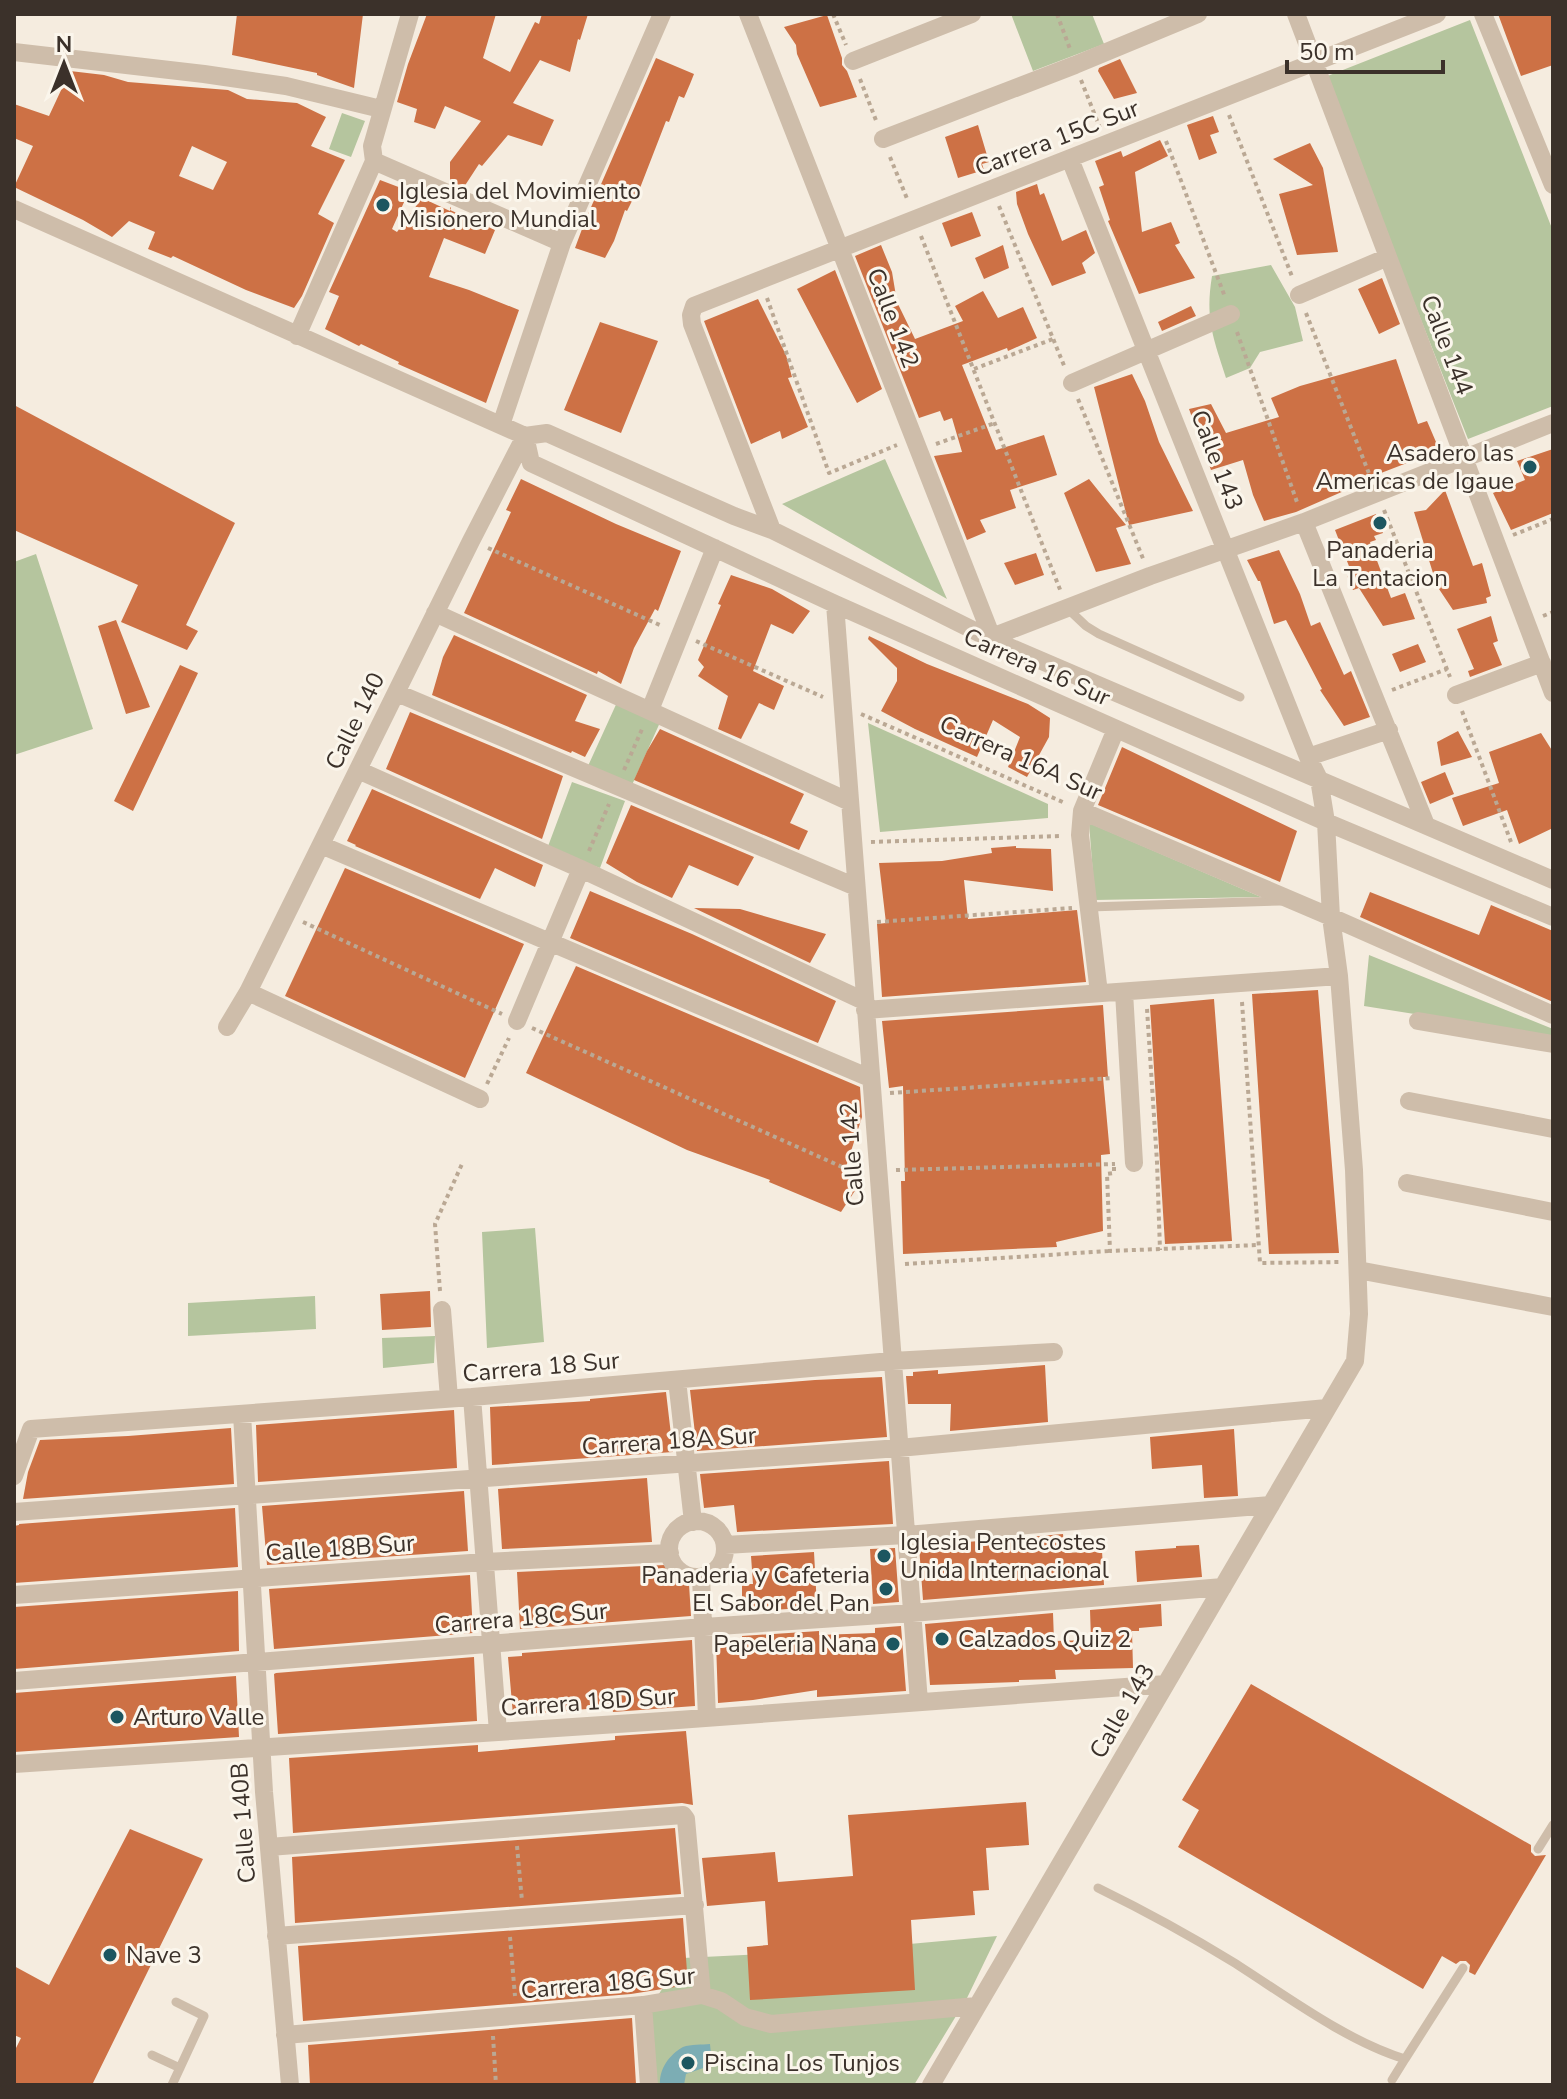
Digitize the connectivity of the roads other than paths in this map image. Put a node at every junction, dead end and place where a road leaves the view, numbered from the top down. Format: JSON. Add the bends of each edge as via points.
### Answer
{"nodes":[{"id":1,"x":410,"y":14,"type":"edge"},
{"id":2,"x":662,"y":14,"type":"edge"},
{"id":3,"x":748,"y":14,"type":"edge"},
{"id":4,"x":972,"y":14,"type":"edge"},
{"id":5,"x":1198,"y":14,"type":"edge"},
{"id":6,"x":1296,"y":14,"type":"edge"},
{"id":7,"x":1437,"y":14,"type":"edge"},
{"id":8,"x":1483,"y":14,"type":"edge"},
{"id":9,"x":14,"y":52,"type":"edge"},
{"id":10,"x":853,"y":61,"type":"road end"},
{"id":11,"x":1314,"y":62,"type":"junction"},
{"id":12,"x":381,"y":109,"type":"junction"},
{"id":13,"x":883,"y":139,"type":"road end"},
{"id":14,"x":1070,"y":159,"type":"junction"},
{"id":15,"x":374,"y":161,"type":"junction"},
{"id":16,"x":1553,"y":185,"type":"edge"},
{"id":17,"x":14,"y":209,"type":"edge"},
{"id":18,"x":562,"y":243,"type":"junction"},
{"id":19,"x":840,"y":249,"type":"junction"},
{"id":20,"x":1388,"y":257,"type":"junction"},
{"id":21,"x":1299,"y":295,"type":"dead end"},
{"id":22,"x":1231,"y":314,"type":"dead end"},
{"id":23,"x":297,"y":336,"type":"junction"},
{"id":24,"x":1148,"y":351,"type":"junction"},
{"id":25,"x":1072,"y":383,"type":"dead end"},
{"id":26,"x":1553,"y":423,"type":"edge"},
{"id":27,"x":501,"y":425,"type":"junction"},
{"id":28,"x":525,"y":436,"type":"junction"},
{"id":29,"x":1464,"y":458,"type":"junction"},
{"id":30,"x":1304,"y":522,"type":"junction"},
{"id":31,"x":772,"y":530,"type":"junction"},
{"id":32,"x":715,"y":548,"type":"junction"},
{"id":33,"x":1227,"y":550,"type":"junction"},
{"id":34,"x":835,"y":604,"type":"junction"},
{"id":35,"x":1067,"y":608,"type":"junction"},
{"id":36,"x":435,"y":613,"type":"junction"},
{"id":37,"x":992,"y":638,"type":"junction"},
{"id":38,"x":1542,"y":663,"type":"junction"},
{"id":39,"x":397,"y":693,"type":"junction"},
{"id":40,"x":1553,"y":693,"type":"edge"},
{"id":41,"x":1456,"y":695,"type":"dead end"},
{"id":42,"x":1240,"y":697,"type":"dead end"},
{"id":43,"x":650,"y":710,"type":"junction"},
{"id":44,"x":1116,"y":729,"type":"junction"},
{"id":45,"x":1389,"y":730,"type":"junction"},
{"id":46,"x":1308,"y":757,"type":"junction"},
{"id":47,"x":358,"y":770,"type":"junction"},
{"id":48,"x":1319,"y":779,"type":"junction"},
{"id":49,"x":850,"y":802,"type":"junction"},
{"id":50,"x":1082,"y":811,"type":"junction"},
{"id":51,"x":1326,"y":822,"type":"junction"},
{"id":52,"x":1426,"y":825,"type":"junction"},
{"id":53,"x":321,"y":845,"type":"junction"},
{"id":54,"x":581,"y":869,"type":"junction"},
{"id":55,"x":1553,"y":880,"type":"edge"},
{"id":56,"x":856,"y":887,"type":"junction"},
{"id":57,"x":1294,"y":901,"type":"junction"},
{"id":58,"x":1089,"y":907,"type":"junction"},
{"id":59,"x":1331,"y":917,"type":"junction"},
{"id":60,"x":1553,"y":917,"type":"edge"},
{"id":61,"x":551,"y":941,"type":"junction"},
{"id":62,"x":1339,"y":976,"type":"junction"},
{"id":63,"x":248,"y":992,"type":"junction"},
{"id":64,"x":1124,"y":992,"type":"junction"},
{"id":65,"x":1099,"y":993,"type":"junction"},
{"id":66,"x":865,"y":1005,"type":"junction"},
{"id":67,"x":1553,"y":1015,"type":"edge"},
{"id":68,"x":517,"y":1021,"type":"road end"},
{"id":69,"x":1418,"y":1021,"type":"dead end"},
{"id":70,"x":227,"y":1027,"type":"dead end"},
{"id":71,"x":1553,"y":1044,"type":"edge"},
{"id":72,"x":871,"y":1086,"type":"junction"},
{"id":73,"x":480,"y":1099,"type":"road end"},
{"id":74,"x":1409,"y":1101,"type":"dead end"},
{"id":75,"x":1553,"y":1129,"type":"edge"},
{"id":76,"x":1134,"y":1163,"type":"road end"},
{"id":77,"x":1407,"y":1183,"type":"dead end"},
{"id":78,"x":1553,"y":1212,"type":"edge"},
{"id":79,"x":1350,"y":1266,"type":"junction"},
{"id":80,"x":1553,"y":1307,"type":"edge"},
{"id":81,"x":442,"y":1310,"type":"road end"},
{"id":82,"x":1054,"y":1352,"type":"dead end"},
{"id":83,"x":892,"y":1361,"type":"junction"},
{"id":84,"x":677,"y":1380,"type":"junction"},
{"id":85,"x":472,"y":1397,"type":"junction"},
{"id":86,"x":449,"y":1398,"type":"junction"},
{"id":87,"x":1327,"y":1408,"type":"junction"},
{"id":88,"x":242,"y":1414,"type":"junction"},
{"id":89,"x":899,"y":1448,"type":"junction"},
{"id":90,"x":687,"y":1463,"type":"junction"},
{"id":91,"x":14,"y":1476,"type":"edge"},
{"id":92,"x":478,"y":1478,"type":"junction"},
{"id":93,"x":246,"y":1495,"type":"junction"},
{"id":94,"x":1271,"y":1505,"type":"junction"},
{"id":95,"x":14,"y":1512,"type":"edge"},
{"id":96,"x":693,"y":1522,"type":"junction"},
{"id":97,"x":906,"y":1535,"type":"junction"},
{"id":98,"x":725,"y":1545,"type":"junction"},
{"id":99,"x":670,"y":1553,"type":"junction"},
{"id":100,"x":485,"y":1562,"type":"junction"},
{"id":101,"x":701,"y":1577,"type":"junction"},
{"id":102,"x":251,"y":1579,"type":"junction"},
{"id":103,"x":1223,"y":1587,"type":"junction"},
{"id":104,"x":14,"y":1595,"type":"edge"},
{"id":105,"x":912,"y":1613,"type":"junction"},
{"id":106,"x":704,"y":1627,"type":"junction"},
{"id":107,"x":491,"y":1645,"type":"junction"},
{"id":108,"x":255,"y":1663,"type":"junction"},
{"id":109,"x":14,"y":1681,"type":"edge"},
{"id":110,"x":1166,"y":1684,"type":"junction"},
{"id":111,"x":919,"y":1702,"type":"junction"},
{"id":112,"x":707,"y":1717,"type":"junction"},
{"id":113,"x":498,"y":1732,"type":"junction"},
{"id":114,"x":261,"y":1748,"type":"junction"},
{"id":115,"x":14,"y":1764,"type":"edge"},
{"id":116,"x":1553,"y":1825,"type":"edge"},
{"id":117,"x":269,"y":1847,"type":"junction"},
{"id":118,"x":1538,"y":1849,"type":"dead end"},
{"id":119,"x":1098,"y":1888,"type":"dead end"},
{"id":120,"x":695,"y":1905,"type":"junction"},
{"id":121,"x":276,"y":1936,"type":"junction"},
{"id":122,"x":1463,"y":1968,"type":"dead end"},
{"id":123,"x":702,"y":1995,"type":"junction"},
{"id":124,"x":176,"y":2002,"type":"dead end"},
{"id":125,"x":643,"y":2005,"type":"junction"},
{"id":126,"x":977,"y":2006,"type":"junction"},
{"id":127,"x":285,"y":2035,"type":"junction"},
{"id":128,"x":152,"y":2055,"type":"dead end"},
{"id":129,"x":1405,"y":2059,"type":"junction"},
{"id":130,"x":180,"y":2068,"type":"junction"},
{"id":131,"x":1392,"y":2080,"type":"dead end"},
{"id":132,"x":172,"y":2085,"type":"edge"},
{"id":133,"x":290,"y":2085,"type":"edge"},
{"id":134,"x":649,"y":2085,"type":"edge"},
{"id":135,"x":931,"y":2085,"type":"edge"}],
"edges":[{"from":1,"to":12,"type":"street"},
{"from":2,"to":18,"type":"street"},
{"from":3,"to":19,"type":"street","name":"Calle 142"},
{"from":4,"to":10,"type":"street"},
{"from":5,"to":13,"type":"street"},
{"from":6,"to":11,"type":"street","name":"Calle 144"},
{"from":7,"to":11,"type":"street","name":"Carrera 15C Sur"},
{"from":8,"to":16,"type":"street"},
{"from":9,"to":12,"type":"street","via":[[272,84]]},
{"from":11,"to":14,"type":"street","name":"Carrera 15C Sur"},
{"from":11,"to":20,"type":"street","name":"Calle 144"},
{"from":12,"to":15,"type":"street"},
{"from":14,"to":19,"type":"street","name":"Carrera 15C Sur"},
{"from":14,"to":24,"type":"street","name":"Calle 143"},
{"from":15,"to":18,"type":"street"},
{"from":15,"to":23,"type":"street"},
{"from":17,"to":23,"type":"street","name":"Carrera 16 Sur"},
{"from":18,"to":27,"type":"street"},
{"from":19,"to":31,"type":"street","name":"Carrera 15C Sur","via":[[694,306],[691,315]]},
{"from":19,"to":37,"type":"street","name":"Calle 142"},
{"from":20,"to":21,"type":"street"},
{"from":20,"to":29,"type":"street","name":"Calle 144"},
{"from":22,"to":24,"type":"street"},
{"from":23,"to":27,"type":"street","name":"Carrera 16 Sur"},
{"from":24,"to":25,"type":"street"},
{"from":24,"to":33,"type":"street","name":"Calle 143"},
{"from":26,"to":29,"type":"street"},
{"from":27,"to":28,"type":"street","name":"Carrera 16 Sur"},
{"from":28,"to":31,"type":"street","name":"Carrera 16 Sur","via":[[547,433]]},
{"from":28,"to":32,"type":"street","name":"Carrera 16 Sur","via":[[531,463]]},
{"from":28,"to":36,"type":"street","name":"Calle 140"},
{"from":29,"to":30,"type":"street"},
{"from":29,"to":38,"type":"street","name":"Calle 144"},
{"from":30,"to":33,"type":"street"},
{"from":30,"to":45,"type":"street"},
{"from":31,"to":37,"type":"street","name":"Carrera 16 Sur"},
{"from":32,"to":34,"type":"street","name":"Carrera 16 Sur"},
{"from":32,"to":43,"type":"street"},
{"from":33,"to":35,"type":"street"},
{"from":33,"to":46,"type":"street","name":"Calle 143"},
{"from":34,"to":44,"type":"street","name":"Carrera 16 Sur"},
{"from":34,"to":49,"type":"street","name":"Calle 142"},
{"from":35,"to":37,"type":"street"},
{"from":35,"to":42,"type":"lane","via":[[1099,634]]},
{"from":36,"to":39,"type":"street","name":"Calle 140"},
{"from":36,"to":43,"type":"street"},
{"from":37,"to":48,"type":"street","name":"Carrera 16 Sur"},
{"from":38,"to":40,"type":"street","name":"Calle 144"},
{"from":38,"to":41,"type":"street"},
{"from":39,"to":47,"type":"street","name":"Calle 140"},
{"from":39,"to":56,"type":"street"},
{"from":43,"to":49,"type":"street"},
{"from":44,"to":50,"type":"street"},
{"from":44,"to":51,"type":"street","name":"Carrera 16 Sur"},
{"from":45,"to":46,"type":"street"},
{"from":45,"to":52,"type":"street"},
{"from":46,"to":48,"type":"street","name":"Calle 143"},
{"from":47,"to":53,"type":"street","name":"Calle 140"},
{"from":47,"to":54,"type":"street"},
{"from":48,"to":51,"type":"street","name":"Calle 143"},
{"from":48,"to":52,"type":"street","name":"Carrera 16 Sur"},
{"from":49,"to":56,"type":"street","name":"Calle 142"},
{"from":50,"to":57,"type":"street","name":"Carrera 16A Sur"},
{"from":50,"to":58,"type":"street"},
{"from":51,"to":59,"type":"street","name":"Calle 143"},
{"from":51,"to":60,"type":"street","name":"Carrera 16 Sur"},
{"from":52,"to":55,"type":"street","name":"Carrera 16 Sur"},
{"from":53,"to":61,"type":"street"},
{"from":53,"to":63,"type":"street","name":"Calle 140"},
{"from":54,"to":61,"type":"street"},
{"from":54,"to":66,"type":"street"},
{"from":56,"to":66,"type":"street","name":"Calle 142"},
{"from":57,"to":58,"type":"lane"},
{"from":57,"to":59,"type":"street","name":"Carrera 16A Sur"},
{"from":58,"to":65,"type":"street"},
{"from":59,"to":62,"type":"street","name":"Calle 143"},
{"from":59,"to":67,"type":"street","name":"Carrera 16A Sur"},
{"from":61,"to":68,"type":"street"},
{"from":61,"to":72,"type":"street"},
{"from":62,"to":64,"type":"street"},
{"from":62,"to":79,"type":"street","name":"Calle 143","via":[[1354,1170]]},
{"from":63,"to":70,"type":"street","name":"Calle 140"},
{"from":63,"to":73,"type":"street"},
{"from":64,"to":65,"type":"street"},
{"from":64,"to":76,"type":"street"},
{"from":65,"to":66,"type":"street"},
{"from":66,"to":72,"type":"street","name":"Calle 142"},
{"from":69,"to":71,"type":"street"},
{"from":72,"to":83,"type":"street","name":"Calle 142"},
{"from":74,"to":75,"type":"street"},
{"from":77,"to":78,"type":"street"},
{"from":79,"to":80,"type":"street"},
{"from":79,"to":87,"type":"street","name":"Calle 143","via":[[1359,1314],[1355,1361]]},
{"from":81,"to":86,"type":"street"},
{"from":82,"to":83,"type":"street","name":"Carrera 18 Sur"},
{"from":83,"to":84,"type":"street","name":"Carrera 18 Sur"},
{"from":83,"to":89,"type":"street","name":"Calle 142"},
{"from":84,"to":85,"type":"street","name":"Carrera 18 Sur"},
{"from":84,"to":90,"type":"street"},
{"from":85,"to":86,"type":"street","name":"Carrera 18 Sur"},
{"from":85,"to":92,"type":"street"},
{"from":86,"to":88,"type":"street","name":"Carrera 18 Sur"},
{"from":87,"to":89,"type":"street","name":"Carrera 18A Sur"},
{"from":87,"to":94,"type":"street","name":"Calle 143"},
{"from":88,"to":91,"type":"street","name":"Carrera 18 Sur","via":[[31,1429]]},
{"from":88,"to":93,"type":"street","name":"Calle 140B"},
{"from":89,"to":90,"type":"street","name":"Carrera 18A Sur"},
{"from":89,"to":97,"type":"street","name":"Calle 142"},
{"from":90,"to":92,"type":"street","name":"Carrera 18A Sur"},
{"from":90,"to":96,"type":"street"},
{"from":92,"to":93,"type":"street","name":"Carrera 18A Sur"},
{"from":92,"to":100,"type":"street"},
{"from":93,"to":95,"type":"street","name":"Carrera 18A Sur"},
{"from":93,"to":102,"type":"street","name":"Calle 140B"},
{"from":94,"to":97,"type":"street"},
{"from":94,"to":103,"type":"street","name":"Calle 143"},
{"from":96,"to":98,"type":"street","via":[[714,1527]]},
{"from":96,"to":99,"type":"street","via":[[675,1532]]},
{"from":97,"to":98,"type":"street"},
{"from":97,"to":105,"type":"street","name":"Calle 142"},
{"from":98,"to":101,"type":"street","via":[[720,1566]]},
{"from":99,"to":100,"type":"street","name":"Calle 18B Sur"},
{"from":99,"to":101,"type":"street","via":[[680,1571]]},
{"from":100,"to":102,"type":"street","name":"Calle 18B Sur"},
{"from":100,"to":107,"type":"street"},
{"from":101,"to":106,"type":"street"},
{"from":102,"to":104,"type":"street","name":"Calle 18B Sur"},
{"from":102,"to":108,"type":"street","name":"Calle 140B"},
{"from":103,"to":105,"type":"street","name":"Carrera 18C Sur"},
{"from":103,"to":110,"type":"street","name":"Calle 143"},
{"from":105,"to":106,"type":"street","name":"Carrera 18C Sur"},
{"from":105,"to":111,"type":"street","name":"Calle 142"},
{"from":106,"to":107,"type":"street","name":"Carrera 18C Sur"},
{"from":106,"to":112,"type":"street"},
{"from":107,"to":108,"type":"street","name":"Carrera 18C Sur"},
{"from":107,"to":113,"type":"street"},
{"from":108,"to":109,"type":"street","name":"Carrera 18C Sur"},
{"from":108,"to":114,"type":"street","name":"Calle 140B"},
{"from":110,"to":111,"type":"street","name":"Carrera 18D Sur"},
{"from":110,"to":126,"type":"street","name":"Calle 143"},
{"from":111,"to":112,"type":"street","name":"Carrera 18D Sur"},
{"from":112,"to":113,"type":"street","name":"Carrera 18D Sur"},
{"from":113,"to":114,"type":"street","name":"Carrera 18D Sur"},
{"from":114,"to":115,"type":"street","name":"Carrera 18D Sur"},
{"from":114,"to":117,"type":"street","name":"Calle 140B"},
{"from":116,"to":118,"type":"lane"},
{"from":117,"to":120,"type":"street","via":[[681,1815],[686,1819]]},
{"from":117,"to":121,"type":"street","name":"Calle 140B"},
{"from":119,"to":129,"type":"lane","via":[[1189,1935],[1379,2051]]},
{"from":120,"to":121,"type":"street"},
{"from":120,"to":123,"type":"street"},
{"from":121,"to":127,"type":"street","name":"Calle 140B"},
{"from":122,"to":129,"type":"lane"},
{"from":123,"to":125,"type":"street","name":"Carrera 18G Sur"},
{"from":123,"to":126,"type":"street","name":"Carrera 18G Sur","via":[[771,2024]]},
{"from":124,"to":130,"type":"lane","via":[[204,2016]]},
{"from":125,"to":127,"type":"street","name":"Carrera 18G Sur"},
{"from":125,"to":134,"type":"street"},
{"from":126,"to":135,"type":"street","name":"Calle 143"},
{"from":127,"to":133,"type":"street","name":"Calle 140B"},
{"from":128,"to":130,"type":"lane"},
{"from":129,"to":131,"type":"lane"},
{"from":130,"to":132,"type":"lane"}]}
